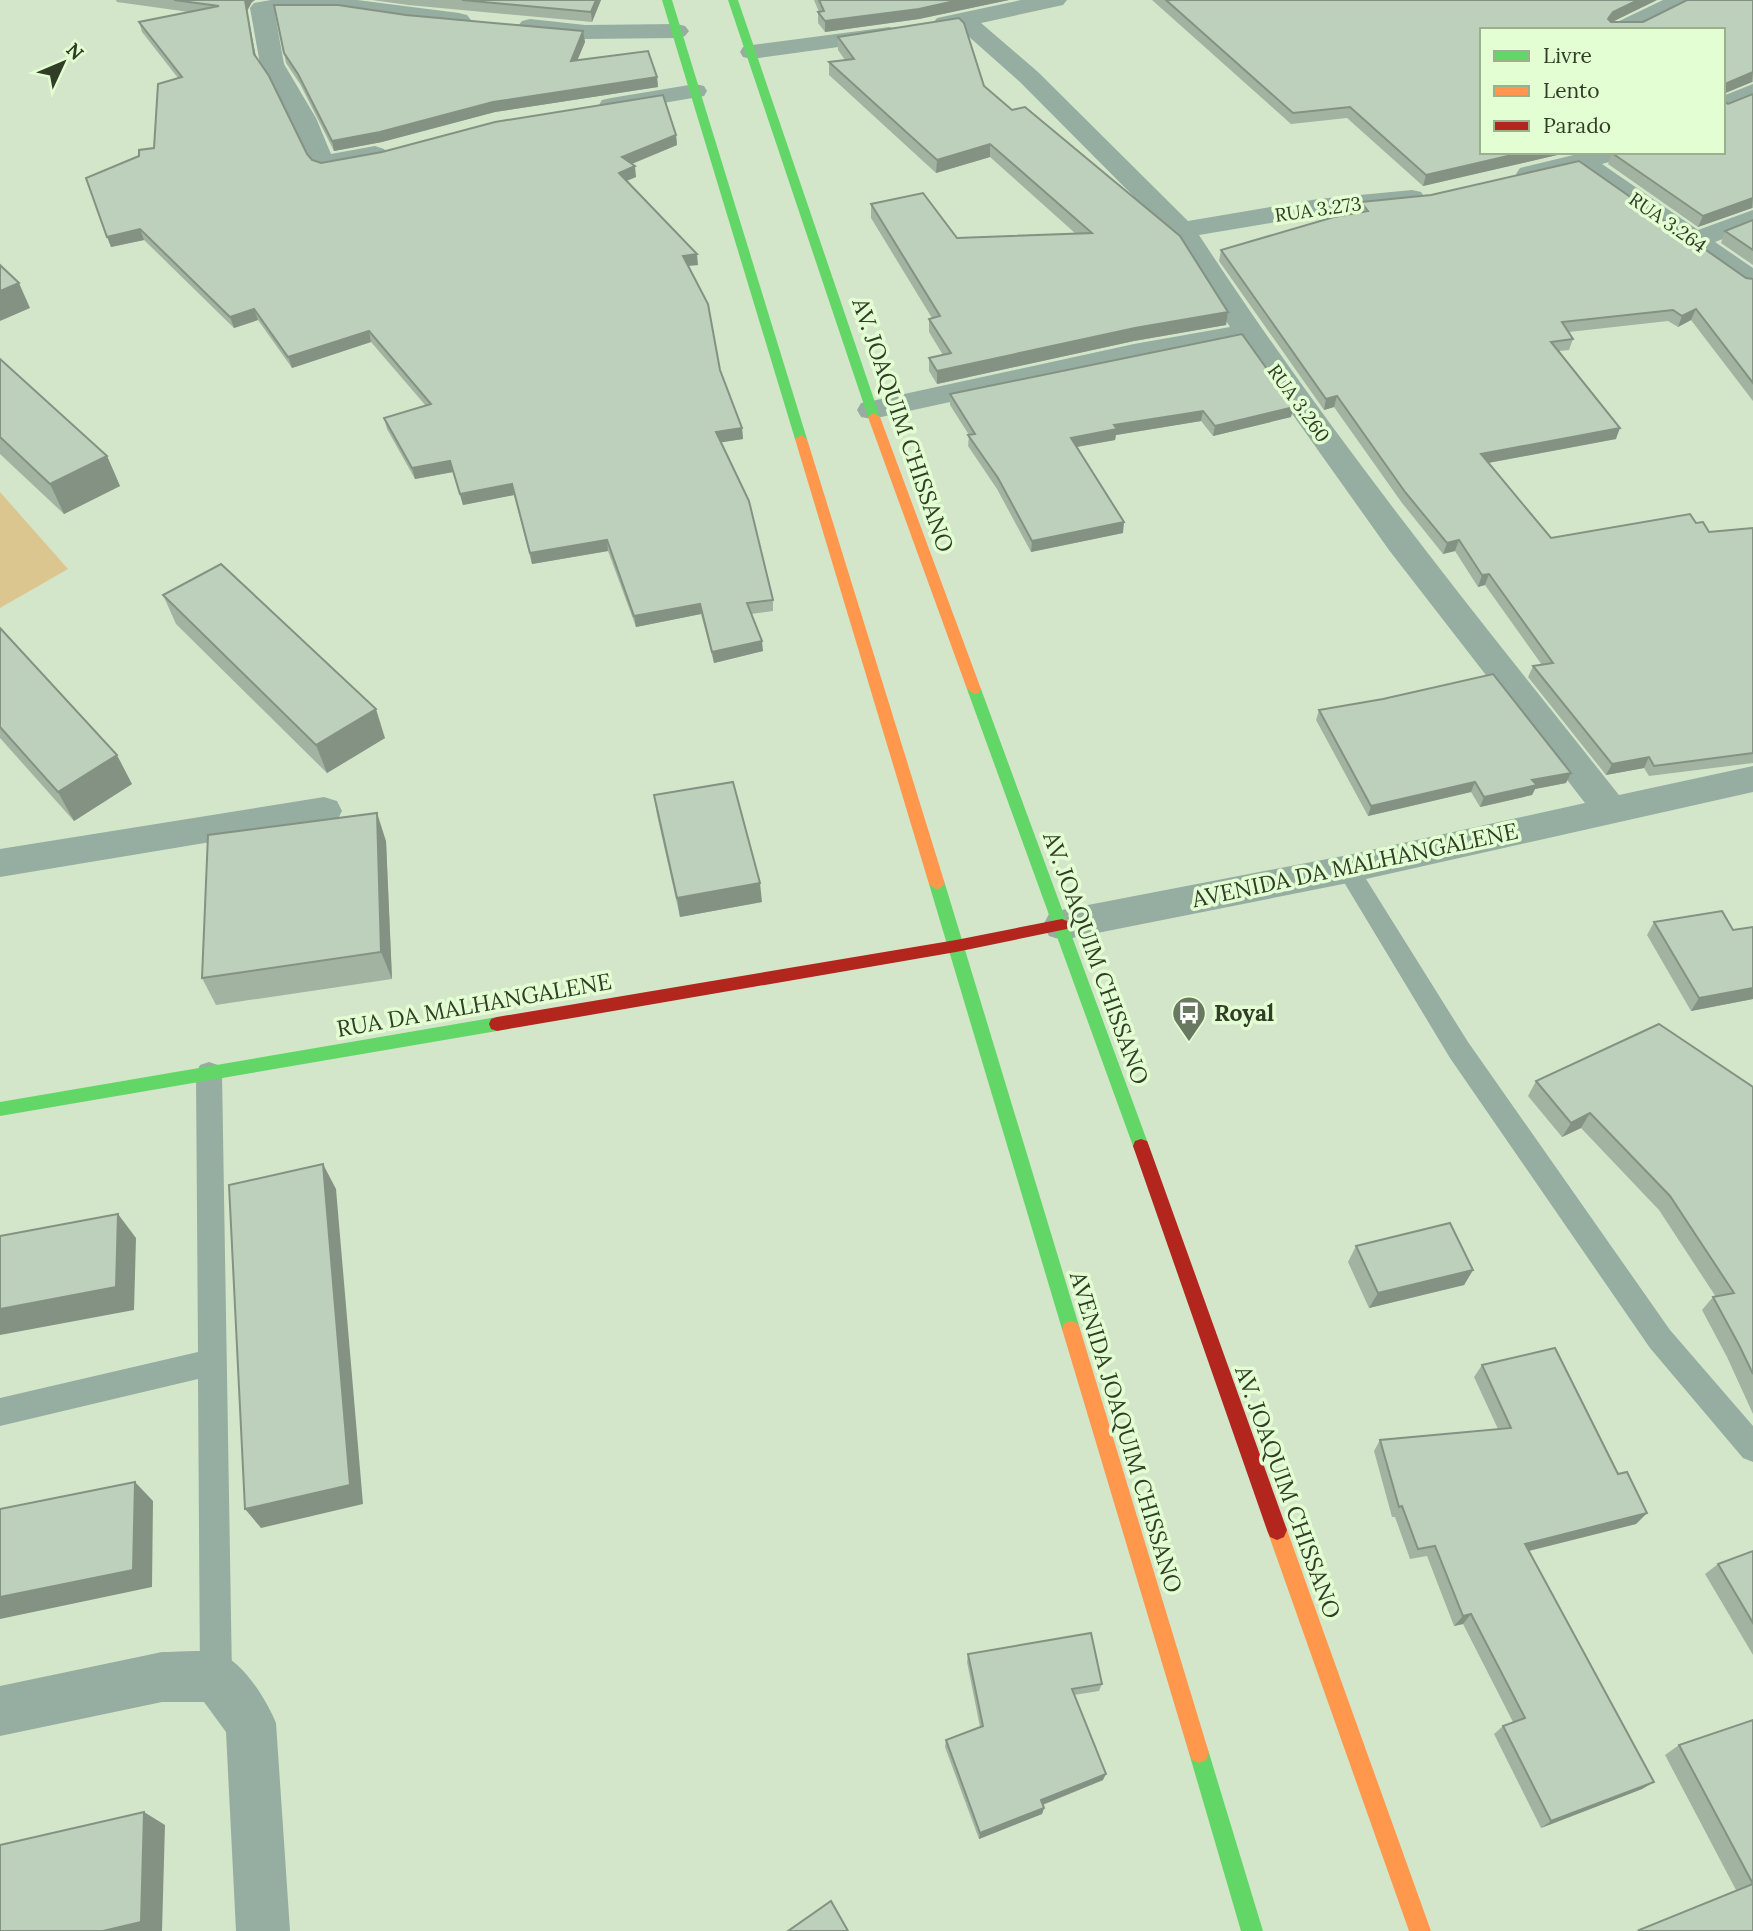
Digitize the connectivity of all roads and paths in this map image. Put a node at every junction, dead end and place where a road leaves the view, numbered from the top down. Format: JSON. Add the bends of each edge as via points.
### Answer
{"nodes":[{"id":1,"x":667,"y":0,"type":"edge"},
{"id":2,"x":733,"y":0,"type":"edge"},
{"id":3,"x":1055,"y":0,"type":"edge"},
{"id":4,"x":1681,"y":0,"type":"edge"},
{"id":5,"x":297,"y":2,"type":"edge"},
{"id":6,"x":963,"y":19,"type":"junction"},
{"id":7,"x":476,"y":21,"type":"edge"},
{"id":8,"x":503,"y":24,"type":"edge"},
{"id":9,"x":1623,"y":28,"type":"edge"},
{"id":10,"x":677,"y":31,"type":"junction"},
{"id":11,"x":752,"y":52,"type":"junction"},
{"id":12,"x":695,"y":90,"type":"junction"},
{"id":13,"x":1753,"y":90,"type":"edge"},
{"id":14,"x":1725,"y":105,"type":"edge"},
{"id":15,"x":583,"y":109,"type":"edge"},
{"id":16,"x":397,"y":149,"type":"edge"},
{"id":17,"x":1611,"y":154,"type":"edge"},
{"id":18,"x":1583,"y":162,"type":"junction"},
{"id":19,"x":1502,"y":180,"type":"edge"},
{"id":20,"x":1437,"y":194,"type":"edge"},
{"id":21,"x":1753,"y":218,"type":"edge"},
{"id":22,"x":1182,"y":230,"type":"junction"},
{"id":23,"x":1694,"y":241,"type":"junction"},
{"id":24,"x":1753,"y":281,"type":"edge"},
{"id":25,"x":1248,"y":332,"type":"junction"},
{"id":26,"x":872,"y":410,"type":"junction"},
{"id":27,"x":1753,"y":779,"type":"edge"},
{"id":28,"x":1610,"y":809,"type":"junction"},
{"id":29,"x":324,"y":811,"type":"dead end"},
{"id":30,"x":0,"y":863,"type":"edge"},
{"id":31,"x":1348,"y":869,"type":"junction"},
{"id":32,"x":1062,"y":925,"type":"junction"},
{"id":33,"x":956,"y":946,"type":"junction"},
{"id":34,"x":209,"y":1073,"type":"junction"},
{"id":35,"x":0,"y":1109,"type":"edge"},
{"id":36,"x":212,"y":1362,"type":"junction"},
{"id":37,"x":0,"y":1412,"type":"edge"},
{"id":38,"x":1753,"y":1448,"type":"edge"},
{"id":39,"x":216,"y":1677,"type":"junction"},
{"id":40,"x":0,"y":1711,"type":"edge"},
{"id":41,"x":263,"y":1931,"type":"edge"},
{"id":42,"x":1252,"y":1931,"type":"edge"},
{"id":43,"x":1420,"y":1931,"type":"edge"}],
"edges":[{"from":1,"to":10,"type":"main road"},
{"from":2,"to":11,"type":"main road","name":"AV. JOAQUIM CHISSANO"},
{"from":3,"to":6,"type":"street"},
{"from":4,"to":9,"type":"street"},
{"from":5,"to":7,"type":"street"},
{"from":5,"to":16,"type":"street","via":[[268,5],[262,11],[272,64],[321,160],[334,162]]},
{"from":6,"to":11,"type":"street"},
{"from":6,"to":22,"type":"street","name":"RUA 3.260","via":[[1029,77]]},
{"from":8,"to":10,"type":"street","via":[[585,32]]},
{"from":10,"to":12,"type":"main road"},
{"from":11,"to":26,"type":"main road","name":"AV. JOAQUIM CHISSANO"},
{"from":12,"to":15,"type":"street"},
{"from":12,"to":33,"type":"main road"},
{"from":13,"to":14,"type":"street"},
{"from":17,"to":18,"type":"street"},
{"from":18,"to":19,"type":"street"},
{"from":18,"to":23,"type":"street","name":"RUA 3.264"},
{"from":20,"to":22,"type":"street","name":"RUA 3.273","via":[[1318,207]]},
{"from":21,"to":23,"type":"street"},
{"from":22,"to":25,"type":"street","name":"RUA 3.260"},
{"from":23,"to":24,"type":"street","name":"RUA 3.264"},
{"from":25,"to":26,"type":"street"},
{"from":25,"to":28,"type":"street","name":"RUA 3.260","via":[[1400,542]]},
{"from":26,"to":32,"type":"main road","name":"AV. JOAQUIM CHISSANO"},
{"from":27,"to":28,"type":"street","name":"AVENIDA DA MALHANGALENE"},
{"from":28,"to":31,"type":"street","name":"AVENIDA DA MALHANGALENE"},
{"from":29,"to":30,"type":"street"},
{"from":31,"to":32,"type":"street","name":"AVENIDA DA MALHANGALENE"},
{"from":31,"to":38,"type":"lane","via":[[1459,1050],[1660,1339]]},
{"from":32,"to":33,"type":"main road","name":"AVENIDA DA MALHANGALENE"},
{"from":32,"to":43,"type":"main road","name":"AV. JOAQUIM CHISSANO"},
{"from":33,"to":34,"type":"main road","name":"RUA DA MALHANGALENE"},
{"from":33,"to":42,"type":"main road","name":"AVENIDA JOAQUIM CHISSANO"},
{"from":34,"to":35,"type":"main road","name":"RUA DA MALHANGALENE"},
{"from":34,"to":36,"type":"lane"},
{"from":36,"to":37,"type":"lane"},
{"from":36,"to":39,"type":"lane"},
{"from":39,"to":40,"type":"street","via":[[162,1677]]},
{"from":39,"to":41,"type":"street","via":[[251,1723]]}]}
